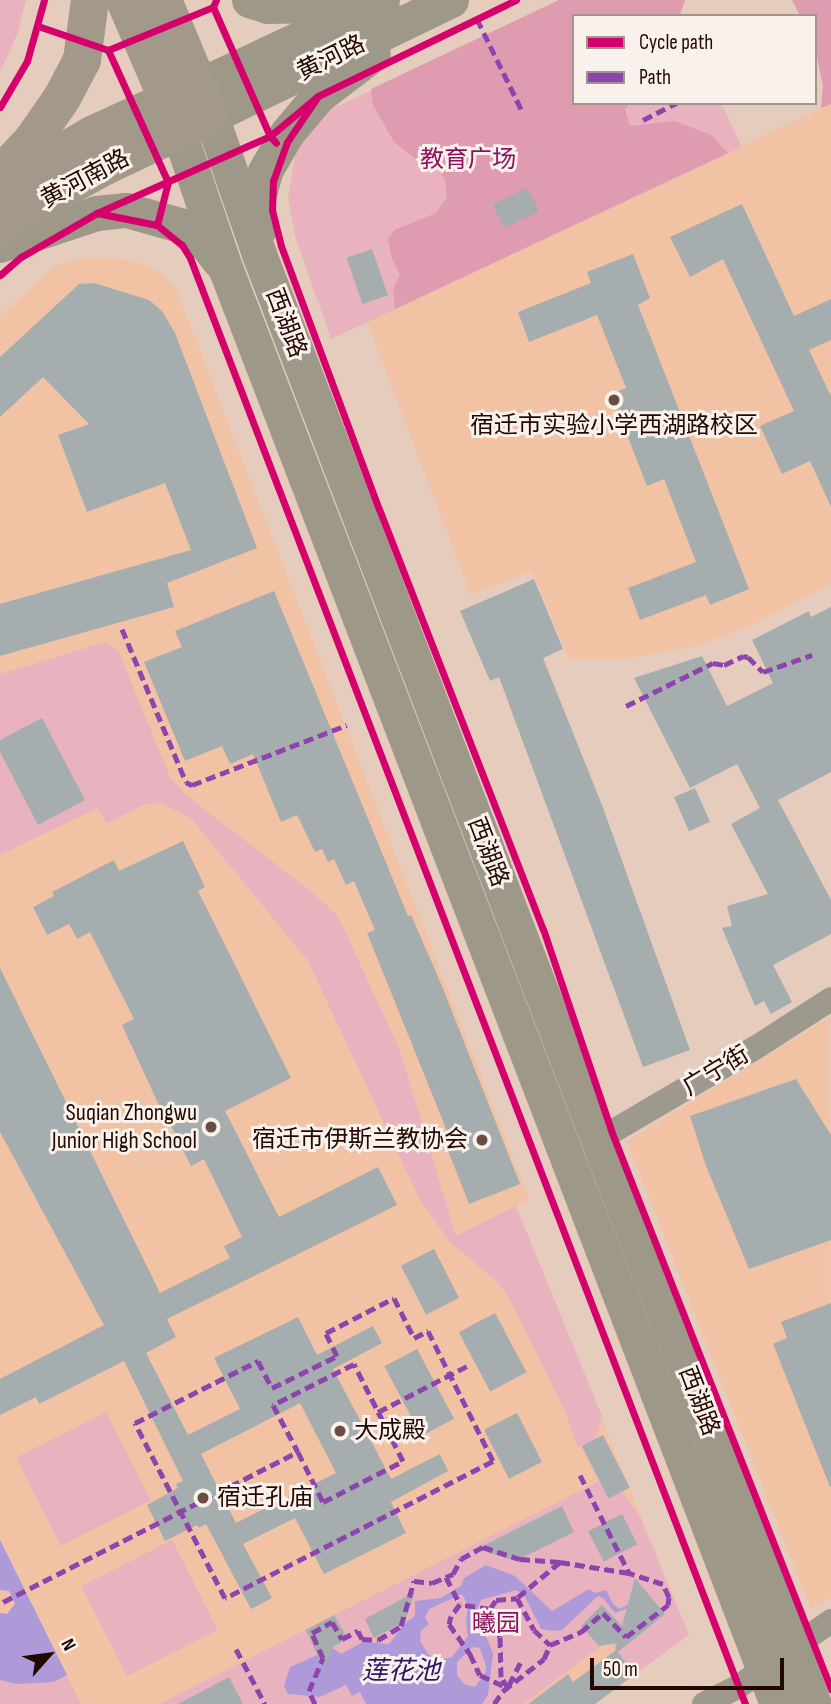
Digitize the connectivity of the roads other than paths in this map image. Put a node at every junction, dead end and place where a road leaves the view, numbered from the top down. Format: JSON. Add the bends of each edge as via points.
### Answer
{"nodes":[{"id":1,"x":90,"y":0,"type":"edge"},
{"id":2,"x":125,"y":0,"type":"edge"},
{"id":3,"x":163,"y":0,"type":"edge"},
{"id":4,"x":249,"y":0,"type":"edge"},
{"id":5,"x":352,"y":0,"type":"edge"},
{"id":6,"x":382,"y":0,"type":"edge"},
{"id":7,"x":451,"y":0,"type":"edge"},
{"id":8,"x":458,"y":0,"type":"edge"},
{"id":9,"x":189,"y":108,"type":"junction"},
{"id":10,"x":0,"y":174,"type":"edge"},
{"id":11,"x":0,"y":189,"type":"edge"},
{"id":12,"x":0,"y":231,"type":"edge"},
{"id":13,"x":0,"y":245,"type":"edge"},
{"id":14,"x":260,"y":254,"type":"junction"},
{"id":15,"x":226,"y":270,"type":"junction"},
{"id":16,"x":831,"y":999,"type":"edge"},
{"id":17,"x":598,"y":1140,"type":"junction"},
{"id":18,"x":831,"y":1621,"type":"edge"},
{"id":19,"x":792,"y":1647,"type":"junction"},
{"id":20,"x":763,"y":1670,"type":"junction"},
{"id":21,"x":704,"y":1704,"type":"edge"},
{"id":22,"x":777,"y":1704,"type":"edge"},
{"id":23,"x":814,"y":1704,"type":"edge"}],
"edges":[{"from":1,"to":10,"type":"main road","via":[[82,60],[32,141]]},
{"from":2,"to":9,"type":"main road"},
{"from":3,"to":9,"type":"main road","name":"西湖路"},
{"from":4,"to":5,"type":"main road","via":[[267,6]]},
{"from":6,"to":9,"type":"main road","name":"黄河路"},
{"from":7,"to":9,"type":"main road","name":"黄河路"},
{"from":8,"to":14,"type":"main road","via":[[406,31],[318,96],[286,133],[265,171],[258,198]]},
{"from":9,"to":11,"type":"main road","name":"黄河南路","via":[[92,135]]},
{"from":9,"to":12,"type":"main road","name":"黄河南路","via":[[93,173],[22,212]]},
{"from":9,"to":14,"type":"main road","name":"西湖路"},
{"from":9,"to":15,"type":"main road","name":"西湖路"},
{"from":13,"to":15,"type":"main road","via":[[97,213],[126,210],[183,226],[202,239]]},
{"from":14,"to":17,"type":"main road","name":"西湖路"},
{"from":15,"to":20,"type":"main road","name":"西湖路"},
{"from":16,"to":17,"type":"street","name":"广宁街"},
{"from":17,"to":19,"type":"main road","name":"西湖路"},
{"from":18,"to":19,"type":"street"},
{"from":19,"to":20,"type":"street"},
{"from":19,"to":23,"type":"main road","name":"西湖路"},
{"from":20,"to":21,"type":"street"},
{"from":20,"to":22,"type":"main road","name":"西湖路"}]}
